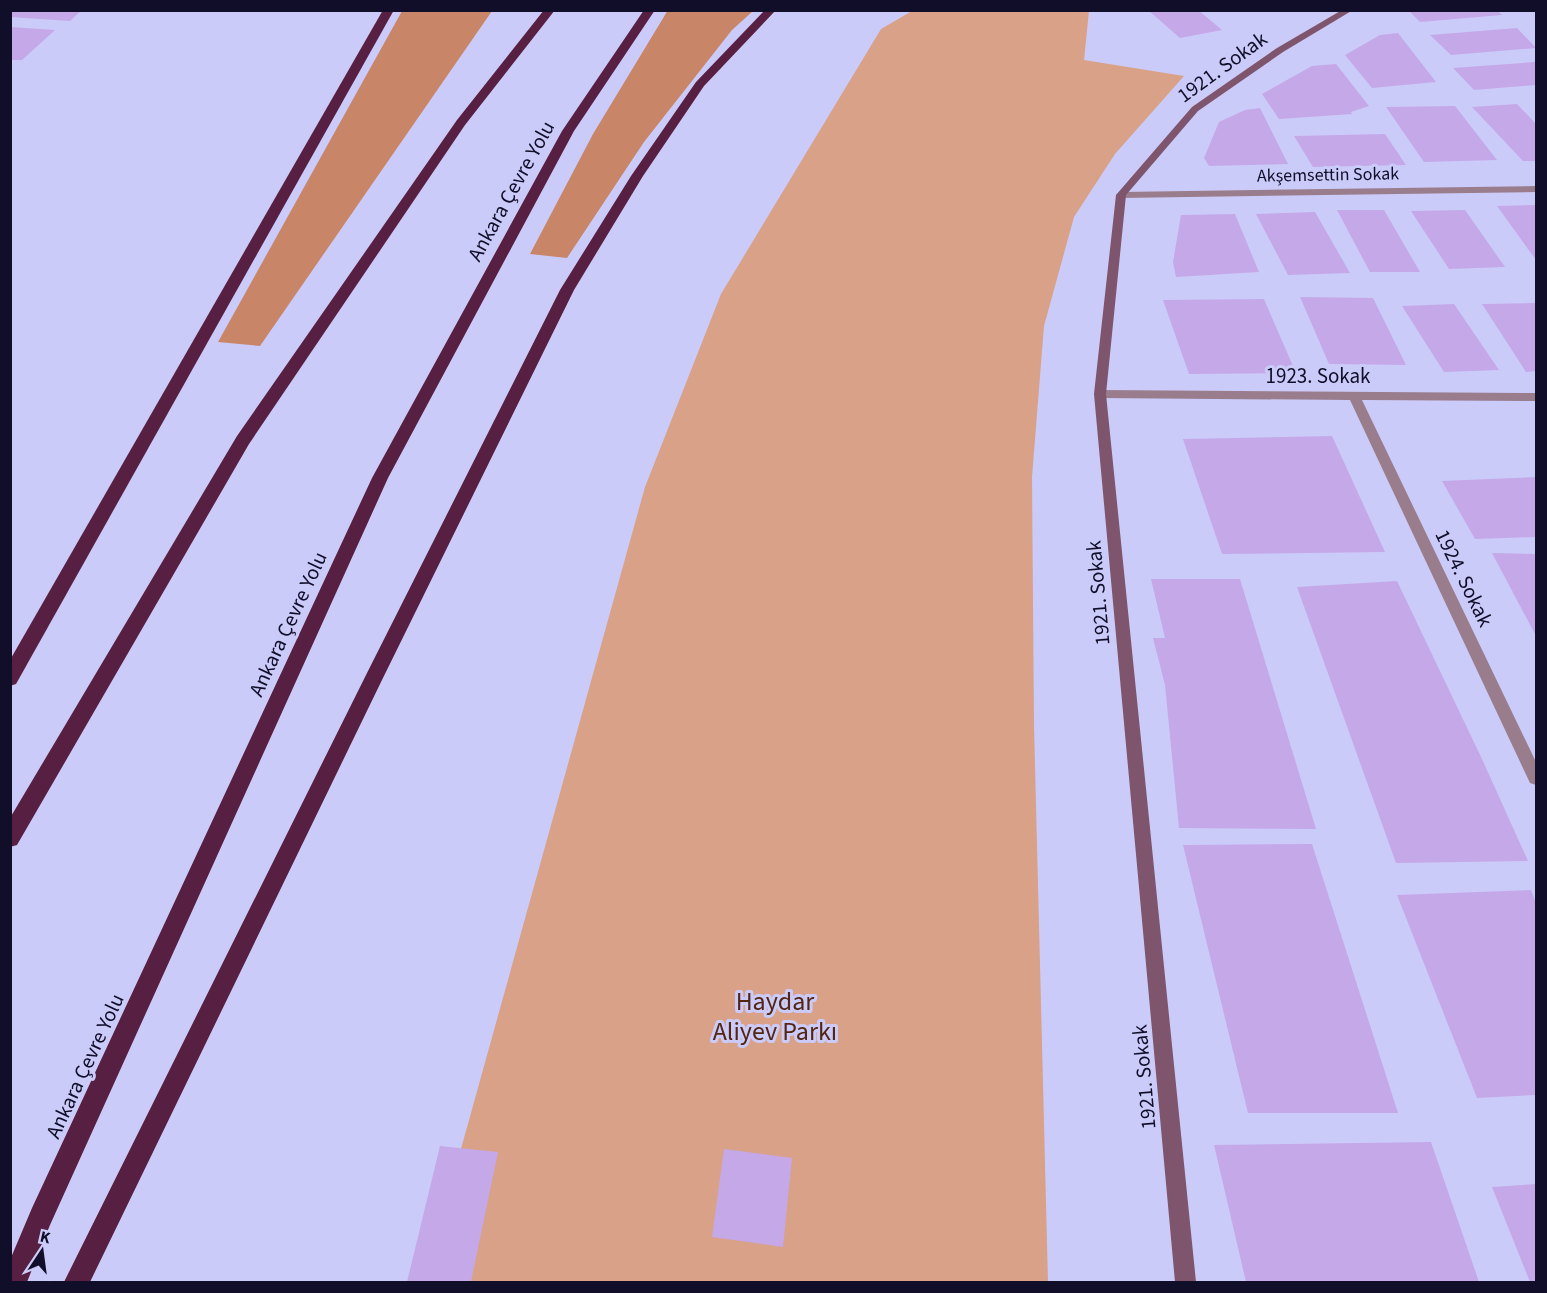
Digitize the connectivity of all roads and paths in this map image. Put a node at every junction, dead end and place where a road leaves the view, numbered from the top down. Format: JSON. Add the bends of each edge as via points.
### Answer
{"nodes":[{"id":1,"x":389,"y":10,"type":"edge"},
{"id":2,"x":550,"y":10,"type":"edge"},
{"id":3,"x":650,"y":10,"type":"edge"},
{"id":4,"x":771,"y":10,"type":"edge"},
{"id":5,"x":1349,"y":10,"type":"edge"},
{"id":6,"x":1536,"y":189,"type":"edge"},
{"id":7,"x":1121,"y":195,"type":"junction"},
{"id":8,"x":1100,"y":394,"type":"junction"},
{"id":9,"x":1354,"y":396,"type":"junction"},
{"id":10,"x":1536,"y":397,"type":"edge"},
{"id":11,"x":10,"y":678,"type":"edge"},
{"id":12,"x":1536,"y":778,"type":"edge"},
{"id":13,"x":10,"y":838,"type":"edge"},
{"id":14,"x":14,"y":1282,"type":"edge"},
{"id":15,"x":77,"y":1282,"type":"edge"},
{"id":16,"x":1185,"y":1282,"type":"edge"}],
"edges":[{"from":1,"to":11,"type":"highway"},
{"from":2,"to":13,"type":"highway","via":[[461,123],[243,440]]},
{"from":3,"to":14,"type":"highway","name":"Ankara Çevre Yolu","via":[[568,131],[380,477]]},
{"from":4,"to":15,"type":"highway","via":[[700,84],[637,176],[567,290]]},
{"from":5,"to":7,"type":"street","name":"1921. Sokak","via":[[1280,50],[1195,109]]},
{"from":6,"to":7,"type":"street","name":"Akşemsettin Sokak"},
{"from":7,"to":8,"type":"street","name":"1921. Sokak"},
{"from":8,"to":9,"type":"street","name":"1923. Sokak"},
{"from":8,"to":16,"type":"street","name":"1921. Sokak"},
{"from":9,"to":10,"type":"street","name":"1923. Sokak"},
{"from":9,"to":12,"type":"street","name":"1924. Sokak"}]}
